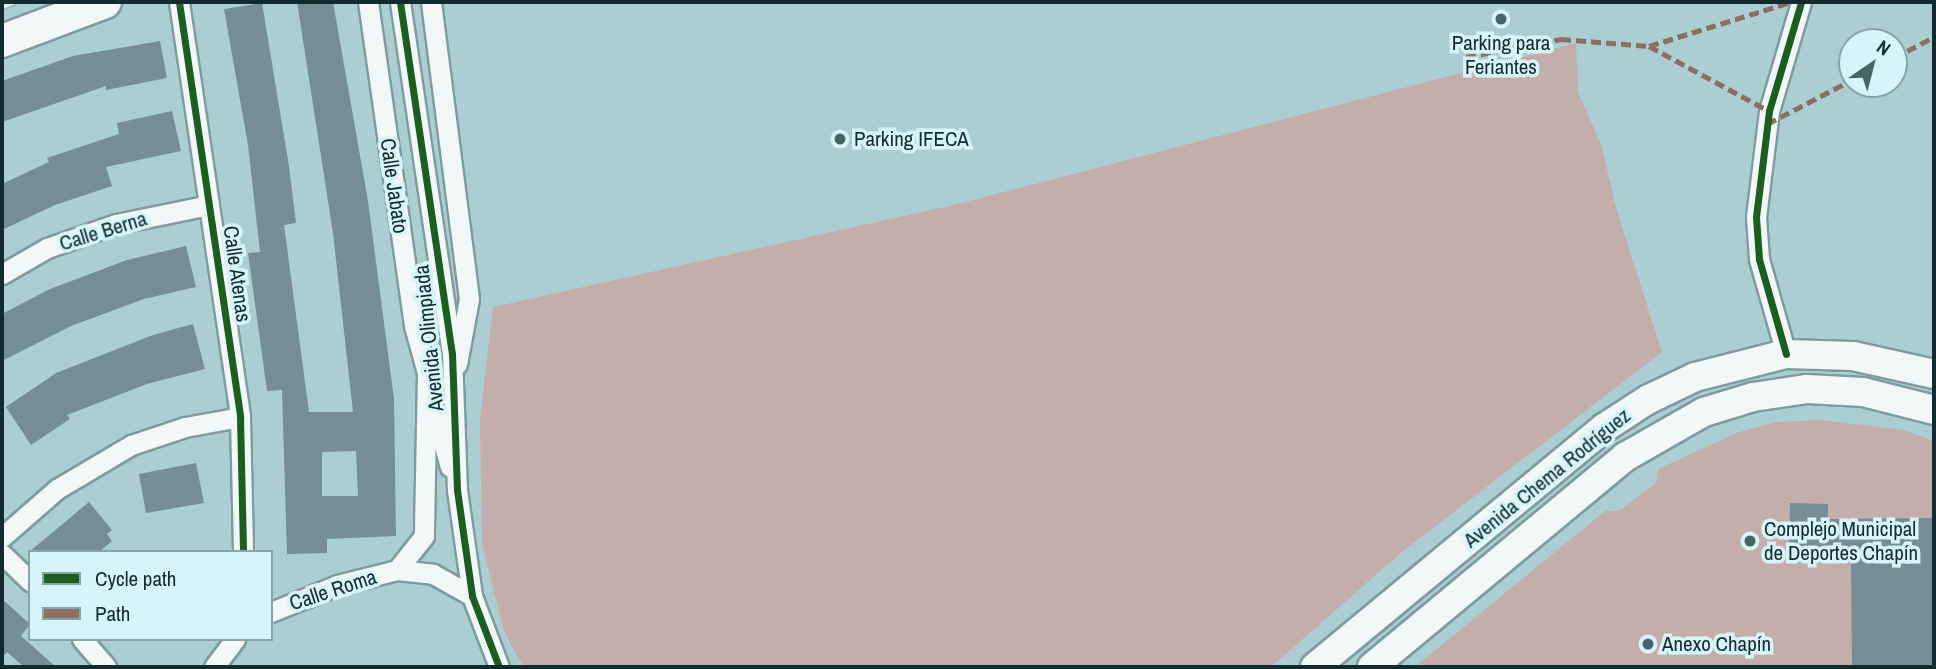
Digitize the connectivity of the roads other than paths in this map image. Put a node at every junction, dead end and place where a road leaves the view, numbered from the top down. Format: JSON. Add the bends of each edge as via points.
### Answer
{"nodes":[{"id":1,"x":105,"y":2,"type":"edge"},
{"id":2,"x":179,"y":2,"type":"edge"},
{"id":3,"x":368,"y":2,"type":"edge"},
{"id":4,"x":400,"y":2,"type":"edge"},
{"id":5,"x":431,"y":2,"type":"edge"},
{"id":6,"x":1801,"y":2,"type":"edge"},
{"id":7,"x":2,"y":41,"type":"edge"},
{"id":8,"x":209,"y":205,"type":"junction"},
{"id":9,"x":2,"y":274,"type":"edge"},
{"id":10,"x":1786,"y":354,"type":"junction"},
{"id":11,"x":427,"y":373,"type":"junction"},
{"id":12,"x":1934,"y":374,"type":"edge"},
{"id":13,"x":454,"y":375,"type":"junction"},
{"id":14,"x":1934,"y":410,"type":"edge"},
{"id":15,"x":240,"y":417,"type":"junction"},
{"id":16,"x":457,"y":490,"type":"junction"},
{"id":17,"x":2,"y":537,"type":"edge"},
{"id":18,"x":243,"y":550,"type":"edge"},
{"id":19,"x":2,"y":554,"type":"edge"},
{"id":20,"x":397,"y":570,"type":"junction"},
{"id":21,"x":28,"y":579,"type":"edge"},
{"id":22,"x":472,"y":596,"type":"junction"},
{"id":23,"x":273,"y":611,"type":"edge"},
{"id":24,"x":84,"y":641,"type":"edge"},
{"id":25,"x":234,"y":641,"type":"edge"},
{"id":26,"x":106,"y":667,"type":"edge"},
{"id":27,"x":214,"y":667,"type":"edge"},
{"id":28,"x":499,"y":667,"type":"edge"},
{"id":29,"x":1315,"y":667,"type":"edge"},
{"id":30,"x":1372,"y":667,"type":"edge"}],
"edges":[{"from":1,"to":7,"type":"main road"},
{"from":2,"to":8,"type":"street","name":"Calle Atenas"},
{"from":3,"to":11,"type":"street","name":"Calle Jabato","via":[[414,326]]},
{"from":4,"to":13,"type":"street","name":"Avenida Olimpiada"},
{"from":5,"to":13,"type":"street","via":[[469,299]]},
{"from":6,"to":10,"type":"street","via":[[1769,111],[1756,217],[1759,259]]},
{"from":8,"to":9,"type":"street","name":"Calle Berna","via":[[116,224],[47,248]]},
{"from":8,"to":15,"type":"street","name":"Calle Atenas"},
{"from":10,"to":12,"type":"main road","name":"Avenida Chema Rodríguez","via":[[1853,356]]},
{"from":10,"to":29,"type":"main road","name":"Avenida Chema Rodríguez","via":[[1696,377],[1647,400],[1604,428]]},
{"from":11,"to":16,"type":"street"},
{"from":11,"to":20,"type":"street","name":"Calle Jabato","via":[[424,536]]},
{"from":13,"to":16,"type":"street","name":"Avenida Olimpiada"},
{"from":14,"to":30,"type":"main road","name":"Avenida Chema Rodríguez","via":[[1863,392],[1807,389],[1753,397],[1704,412],[1625,457]]},
{"from":15,"to":17,"type":"street","via":[[185,427],[131,445],[57,489]]},
{"from":15,"to":18,"type":"street","name":"Calle Atenas"},
{"from":16,"to":22,"type":"street","name":"Avenida Olimpiada"},
{"from":19,"to":21,"type":"street"},
{"from":20,"to":22,"type":"street","via":[[433,575]]},
{"from":20,"to":23,"type":"street","name":"Calle Roma","via":[[337,585]]},
{"from":22,"to":28,"type":"street","name":"Avenida Olimpiada"},
{"from":24,"to":26,"type":"street"},
{"from":25,"to":27,"type":"street"}]}
